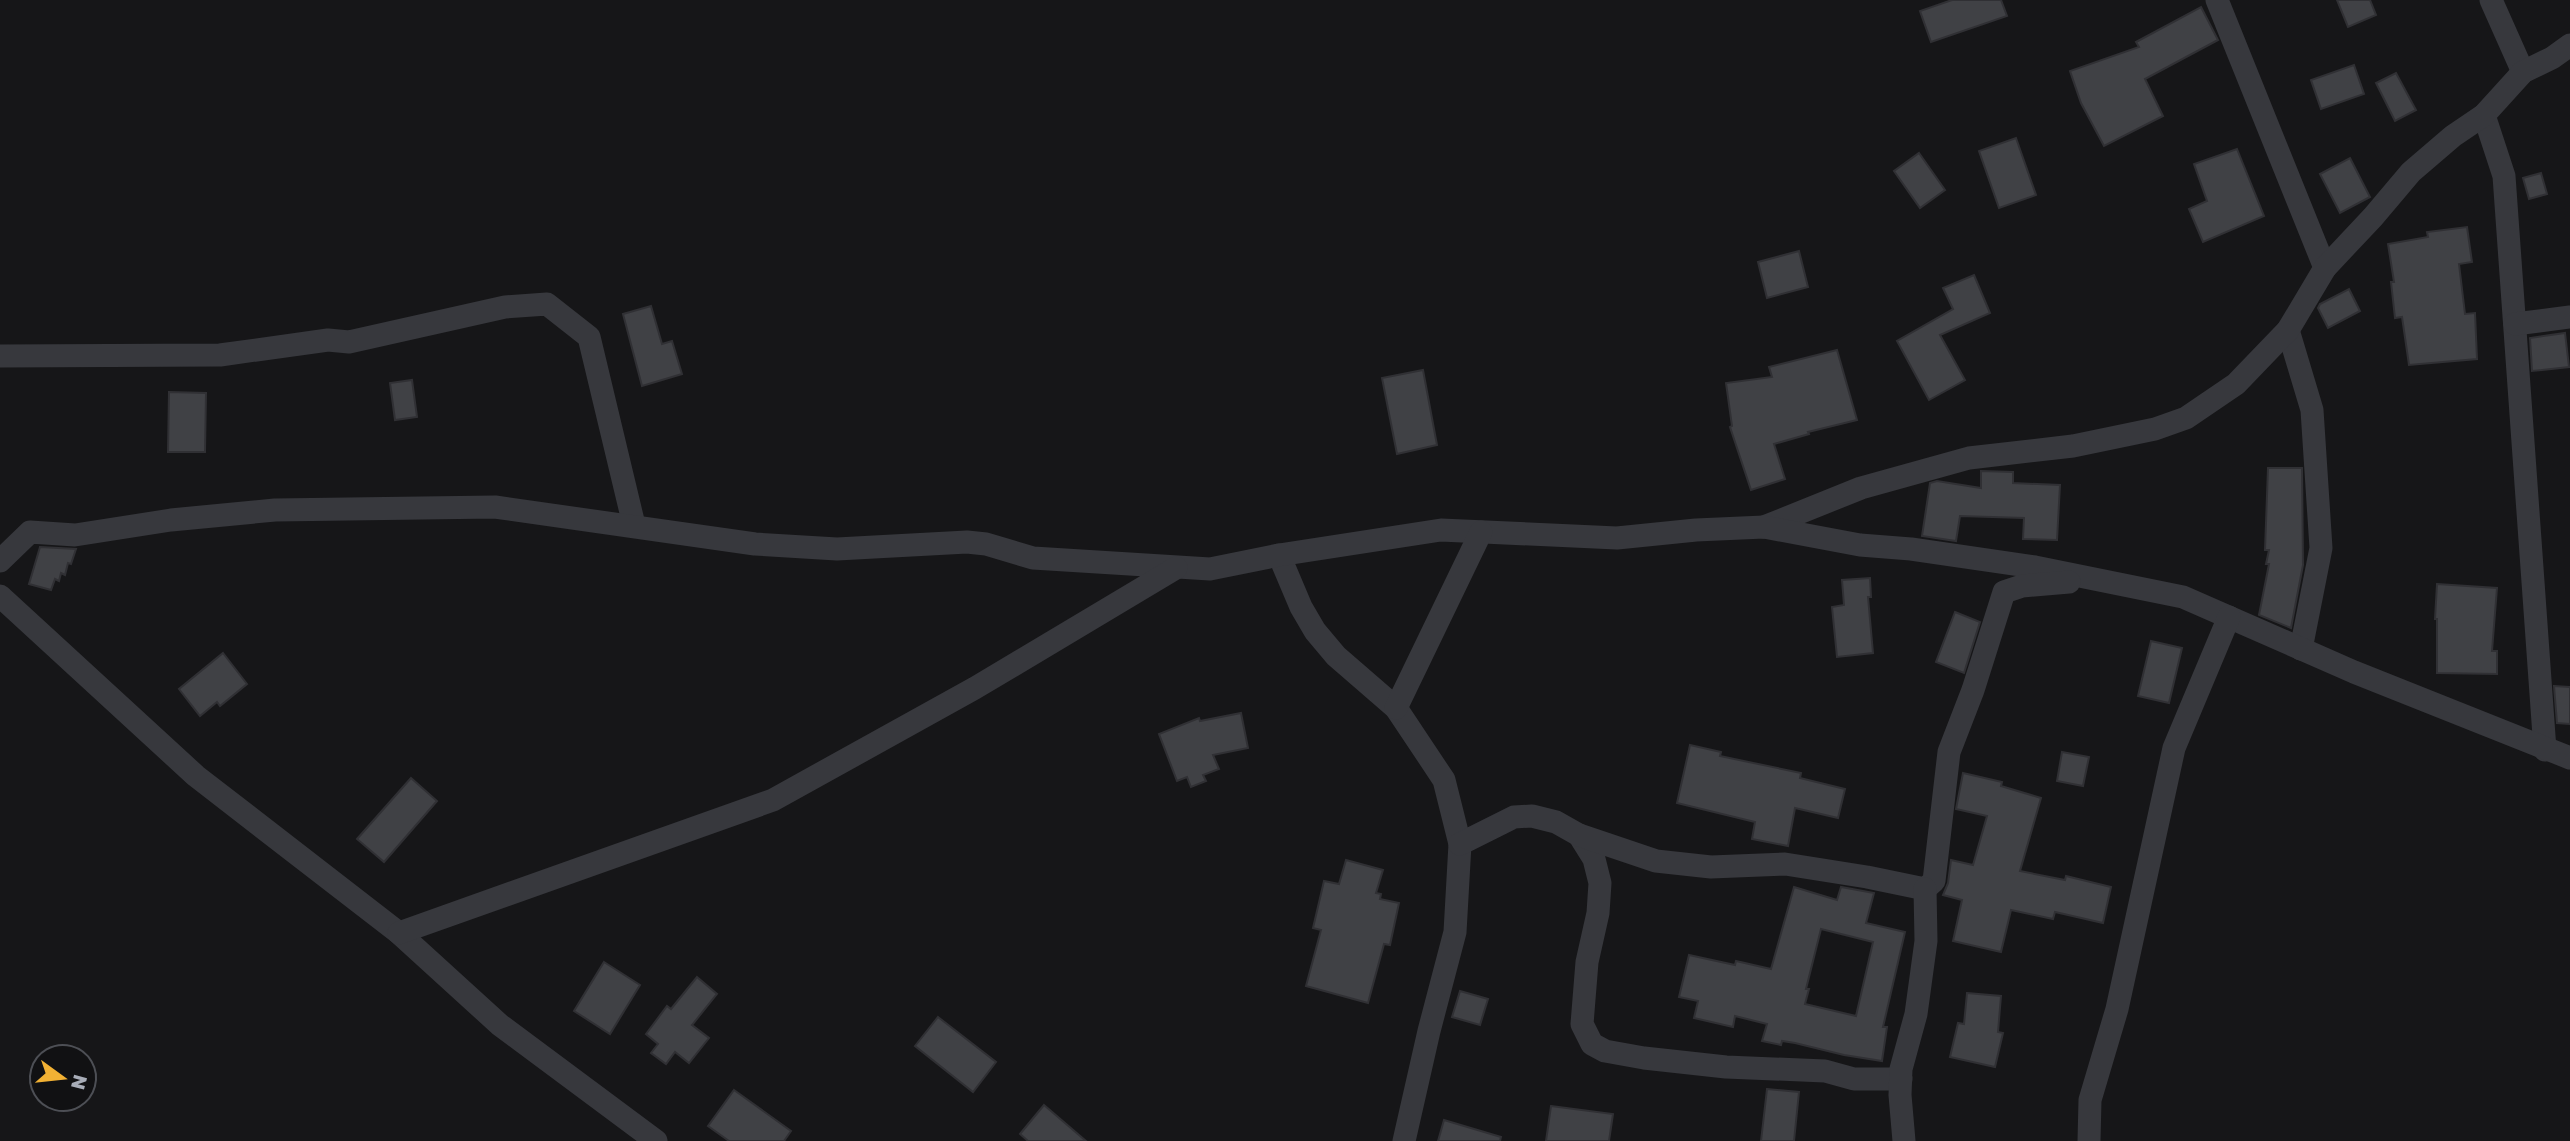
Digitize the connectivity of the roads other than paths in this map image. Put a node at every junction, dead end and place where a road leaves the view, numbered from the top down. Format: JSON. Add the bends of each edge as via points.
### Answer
{"nodes":[{"id":1,"x":2491,"y":0,"type":"edge"},
{"id":2,"x":2223,"y":2,"type":"edge"},
{"id":3,"x":2570,"y":45,"type":"edge"},
{"id":4,"x":2523,"y":72,"type":"junction"},
{"id":5,"x":2484,"y":115,"type":"junction"},
{"id":6,"x":2325,"y":268,"type":"junction"},
{"id":7,"x":2570,"y":317,"type":"edge"},
{"id":8,"x":2515,"y":324,"type":"junction"},
{"id":9,"x":2288,"y":330,"type":"junction"},
{"id":10,"x":0,"y":356,"type":"edge"},
{"id":11,"x":634,"y":525,"type":"junction"},
{"id":12,"x":1764,"y":527,"type":"junction"},
{"id":13,"x":1481,"y":532,"type":"junction"},
{"id":14,"x":1279,"y":555,"type":"junction"},
{"id":15,"x":0,"y":561,"type":"edge"},
{"id":16,"x":1176,"y":568,"type":"junction"},
{"id":17,"x":2085,"y":578,"type":"junction"},
{"id":18,"x":0,"y":596,"type":"edge"},
{"id":19,"x":2229,"y":617,"type":"junction"},
{"id":20,"x":2301,"y":649,"type":"junction"},
{"id":21,"x":1396,"y":708,"type":"junction"},
{"id":22,"x":2545,"y":750,"type":"junction"},
{"id":23,"x":2570,"y":758,"type":"edge"},
{"id":24,"x":1579,"y":835,"type":"junction"},
{"id":25,"x":1460,"y":844,"type":"junction"},
{"id":26,"x":1925,"y":889,"type":"junction"},
{"id":27,"x":398,"y":933,"type":"junction"},
{"id":28,"x":1901,"y":1079,"type":"junction"},
{"id":29,"x":656,"y":1141,"type":"edge"},
{"id":30,"x":1404,"y":1141,"type":"edge"},
{"id":31,"x":1904,"y":1141,"type":"edge"},
{"id":32,"x":2089,"y":1141,"type":"edge"}],
"edges":[{"from":1,"to":4,"type":"street"},
{"from":2,"to":6,"type":"street"},
{"from":3,"to":4,"type":"street"},
{"from":4,"to":5,"type":"street"},
{"from":5,"to":6,"type":"street","via":[[2411,172]]},
{"from":5,"to":8,"type":"street","via":[[2504,176]]},
{"from":6,"to":9,"type":"street"},
{"from":7,"to":8,"type":"street"},
{"from":8,"to":22,"type":"street"},
{"from":9,"to":12,"type":"street","via":[[2236,384],[2186,418],[2073,446],[1969,458],[1861,488]]},
{"from":9,"to":20,"type":"street","via":[[2312,411],[2321,548]]},
{"from":10,"to":11,"type":"street","via":[[220,355],[328,340],[349,342],[505,307],[547,304],[589,337]]},
{"from":11,"to":15,"type":"street","via":[[495,508],[275,510],[75,536],[30,532]]},
{"from":11,"to":16,"type":"street","via":[[755,544],[837,549],[967,542],[1032,558]]},
{"from":12,"to":13,"type":"street","via":[[1618,538]]},
{"from":12,"to":17,"type":"street"},
{"from":13,"to":14,"type":"street","via":[[1441,530]]},
{"from":13,"to":21,"type":"street"},
{"from":14,"to":16,"type":"street","via":[[1210,569]]},
{"from":14,"to":21,"type":"street","via":[[1315,631],[1336,656]]},
{"from":16,"to":27,"type":"street","via":[[975,688],[773,800]]},
{"from":17,"to":19,"type":"street","via":[[2183,597]]},
{"from":17,"to":26,"type":"street","via":[[2004,592],[1949,752],[1934,881]]},
{"from":18,"to":27,"type":"street","via":[[196,776]]},
{"from":19,"to":20,"type":"street"},
{"from":19,"to":32,"type":"street","via":[[2174,748],[2117,1009],[2090,1100]]},
{"from":20,"to":22,"type":"street"},
{"from":21,"to":25,"type":"street","via":[[1444,780]]},
{"from":22,"to":23,"type":"street"},
{"from":24,"to":25,"type":"street","via":[[1556,822],[1514,817]]},
{"from":24,"to":26,"type":"street","via":[[1656,861],[1711,867],[1785,864]]},
{"from":24,"to":28,"type":"street","via":[[1594,859],[1600,883],[1582,1024],[1592,1044],[1605,1051],[1658,1060],[1825,1071],[1854,1079]]},
{"from":25,"to":30,"type":"street","via":[[1455,932]]},
{"from":26,"to":28,"type":"street","via":[[1926,941]]},
{"from":27,"to":29,"type":"street","via":[[500,1025]]},
{"from":28,"to":31,"type":"street"}]}
